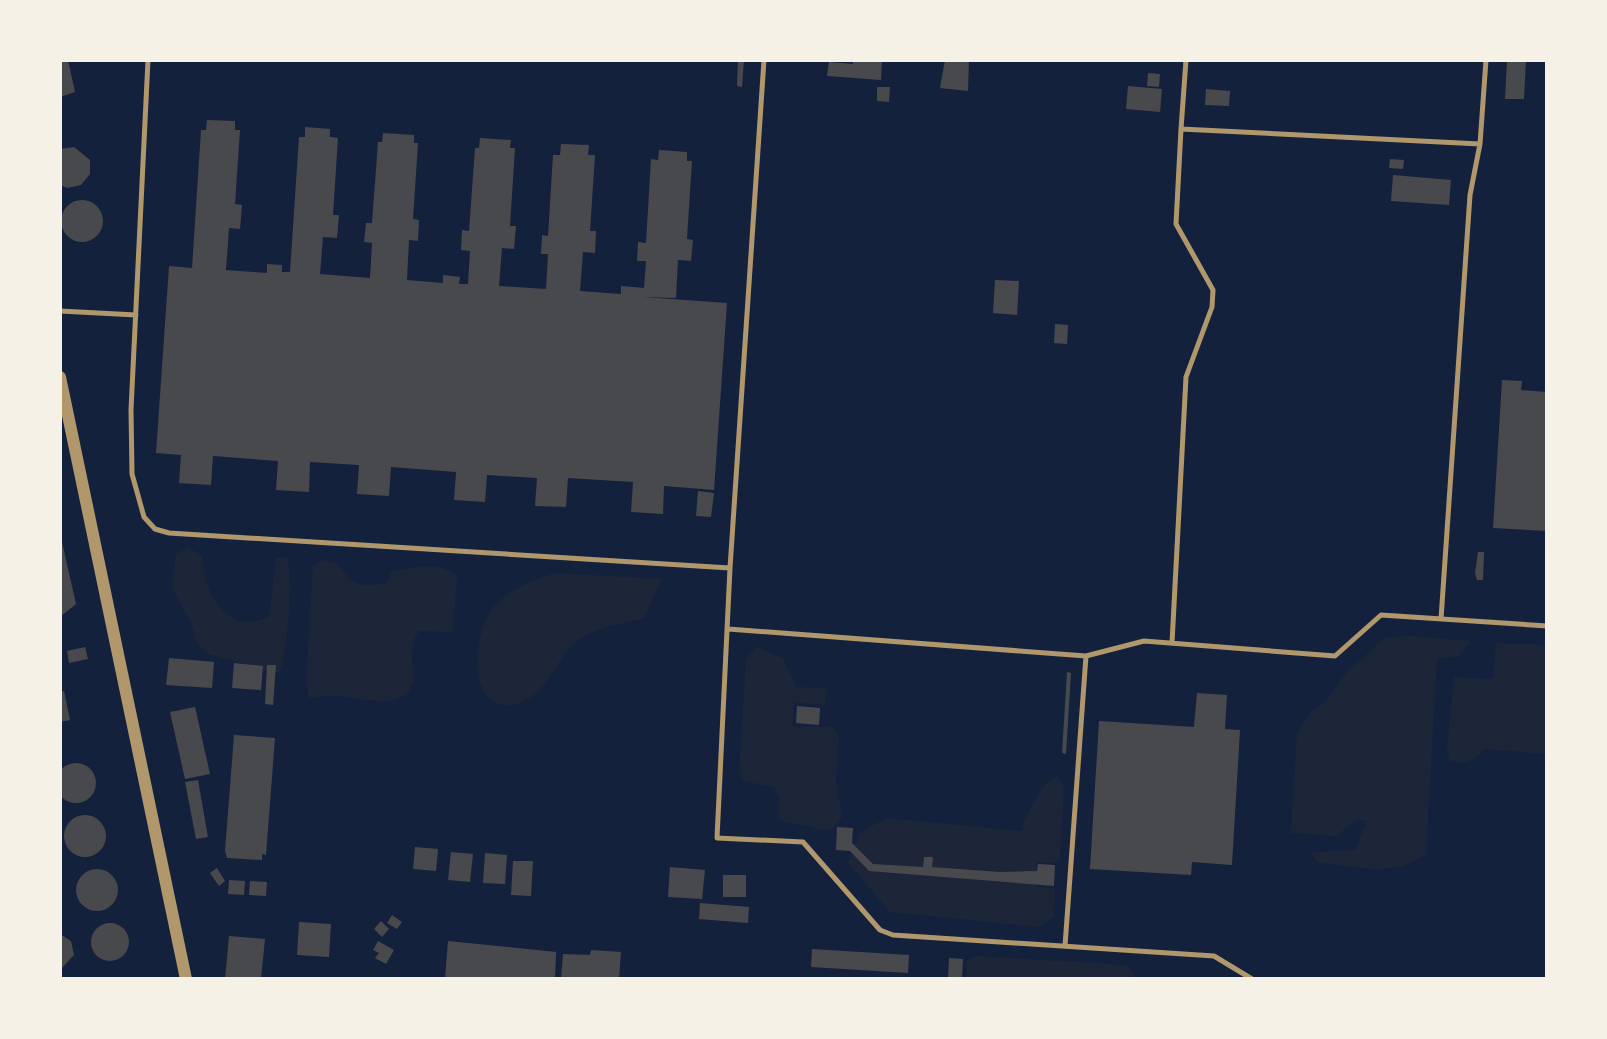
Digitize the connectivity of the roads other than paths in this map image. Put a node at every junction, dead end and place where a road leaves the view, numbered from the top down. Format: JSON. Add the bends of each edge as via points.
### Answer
{"nodes":[{"id":1,"x":148,"y":60,"type":"edge"},
{"id":2,"x":764,"y":60,"type":"edge"},
{"id":3,"x":1186,"y":60,"type":"edge"},
{"id":4,"x":1486,"y":60,"type":"edge"},
{"id":5,"x":1181,"y":129,"type":"junction"},
{"id":6,"x":1480,"y":144,"type":"junction"},
{"id":7,"x":60,"y":311,"type":"edge"},
{"id":8,"x":136,"y":315,"type":"junction"},
{"id":9,"x":60,"y":377,"type":"edge"},
{"id":10,"x":730,"y":568,"type":"junction"},
{"id":11,"x":1441,"y":619,"type":"junction"},
{"id":12,"x":1547,"y":626,"type":"edge"},
{"id":13,"x":728,"y":629,"type":"junction"},
{"id":14,"x":1172,"y":643,"type":"junction"},
{"id":15,"x":1086,"y":656,"type":"junction"},
{"id":16,"x":1065,"y":946,"type":"junction"},
{"id":17,"x":186,"y":979,"type":"edge"},
{"id":18,"x":1252,"y":979,"type":"edge"}],
"edges":[{"from":1,"to":8,"type":"lane"},
{"from":2,"to":10,"type":"lane"},
{"from":3,"to":5,"type":"lane"},
{"from":4,"to":6,"type":"lane"},
{"from":5,"to":6,"type":"lane"},
{"from":5,"to":14,"type":"lane","via":[[1176,224],[1213,290],[1212,307],[1186,377]]},
{"from":6,"to":11,"type":"lane","via":[[1470,195]]},
{"from":7,"to":8,"type":"lane"},
{"from":8,"to":10,"type":"lane","via":[[132,474],[144,517],[155,529]]},
{"from":9,"to":17,"type":"street"},
{"from":10,"to":13,"type":"lane"},
{"from":11,"to":12,"type":"lane"},
{"from":11,"to":14,"type":"lane","via":[[1381,615],[1335,656]]},
{"from":13,"to":15,"type":"lane"},
{"from":13,"to":16,"type":"lane","via":[[717,838],[803,842],[880,930],[893,935]]},
{"from":14,"to":15,"type":"lane","via":[[1144,641]]},
{"from":15,"to":16,"type":"lane"},
{"from":16,"to":18,"type":"lane","via":[[1214,956]]}]}
